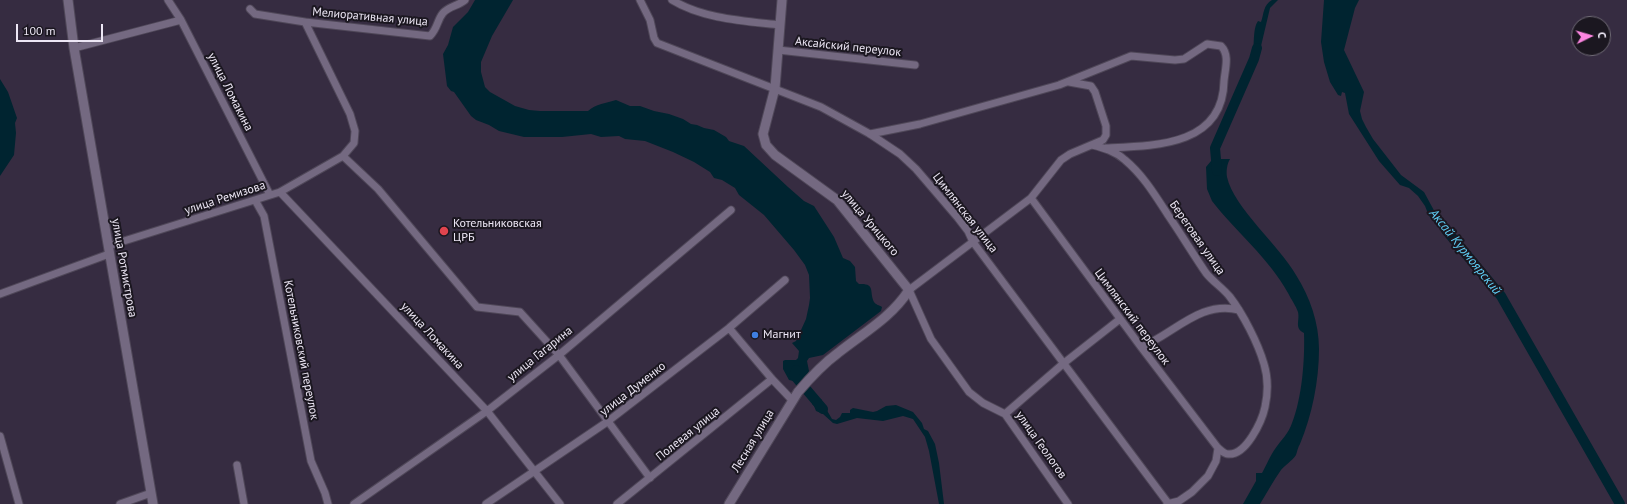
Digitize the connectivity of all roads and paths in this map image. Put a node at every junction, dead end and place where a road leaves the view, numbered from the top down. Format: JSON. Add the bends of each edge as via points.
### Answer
{"nodes":[{"id":1,"x":68,"y":0,"type":"edge"},
{"id":2,"x":168,"y":0,"type":"edge"},
{"id":3,"x":465,"y":0,"type":"edge"},
{"id":4,"x":640,"y":0,"type":"edge"},
{"id":5,"x":672,"y":0,"type":"edge"},
{"id":6,"x":782,"y":0,"type":"edge"},
{"id":7,"x":250,"y":10,"type":"dead end"},
{"id":8,"x":181,"y":20,"type":"junction"},
{"id":9,"x":305,"y":22,"type":"junction"},
{"id":10,"x":780,"y":25,"type":"junction"},
{"id":11,"x":74,"y":48,"type":"junction"},
{"id":12,"x":778,"y":50,"type":"junction"},
{"id":13,"x":915,"y":65,"type":"dead end"},
{"id":14,"x":1069,"y":82,"type":"junction"},
{"id":15,"x":775,"y":88,"type":"junction"},
{"id":16,"x":870,"y":134,"type":"junction"},
{"id":17,"x":1092,"y":145,"type":"junction"},
{"id":18,"x":1106,"y":148,"type":"junction"},
{"id":19,"x":343,"y":156,"type":"junction"},
{"id":20,"x":280,"y":192,"type":"junction"},
{"id":21,"x":270,"y":195,"type":"junction"},
{"id":22,"x":1031,"y":198,"type":"junction"},
{"id":23,"x":255,"y":200,"type":"junction"},
{"id":24,"x":730,"y":210,"type":"dead end"},
{"id":25,"x":973,"y":242,"type":"junction"},
{"id":26,"x":108,"y":250,"type":"junction"},
{"id":27,"x":785,"y":280,"type":"dead end"},
{"id":28,"x":909,"y":290,"type":"junction"},
{"id":29,"x":0,"y":294,"type":"edge"},
{"id":30,"x":1239,"y":310,"type":"junction"},
{"id":31,"x":1120,"y":319,"type":"junction"},
{"id":32,"x":729,"y":328,"type":"junction"},
{"id":33,"x":1141,"y":347,"type":"junction"},
{"id":34,"x":559,"y":355,"type":"junction"},
{"id":35,"x":1064,"y":363,"type":"junction"},
{"id":36,"x":772,"y":380,"type":"junction"},
{"id":37,"x":792,"y":400,"type":"junction"},
{"id":38,"x":488,"y":411,"type":"junction"},
{"id":39,"x":1005,"y":414,"type":"junction"},
{"id":40,"x":607,"y":422,"type":"junction"},
{"id":41,"x":0,"y":436,"type":"edge"},
{"id":42,"x":1218,"y":448,"type":"junction"},
{"id":43,"x":237,"y":465,"type":"dead end"},
{"id":44,"x":535,"y":471,"type":"junction"},
{"id":45,"x":650,"y":478,"type":"junction"},
{"id":46,"x":151,"y":493,"type":"junction"},
{"id":47,"x":1168,"y":503,"type":"edge"},
{"id":48,"x":19,"y":504,"type":"edge"},
{"id":49,"x":120,"y":504,"type":"edge"},
{"id":50,"x":153,"y":504,"type":"edge"},
{"id":51,"x":244,"y":504,"type":"edge"},
{"id":52,"x":328,"y":504,"type":"edge"},
{"id":53,"x":354,"y":504,"type":"edge"},
{"id":54,"x":486,"y":504,"type":"edge"},
{"id":55,"x":560,"y":504,"type":"edge"},
{"id":56,"x":617,"y":504,"type":"edge"},
{"id":57,"x":729,"y":504,"type":"edge"},
{"id":58,"x":1068,"y":504,"type":"edge"}],
"edges":[{"from":1,"to":11,"type":"street","name":"улица Ротмистрова"},
{"from":2,"to":8,"type":"street","name":"улица Ломакина"},
{"from":3,"to":9,"type":"street","name":"Мелиоративная улица","via":[[448,8],[441,15],[436,30],[430,36]]},
{"from":4,"to":15,"type":"street","name":"Цимлянская улица","via":[[657,43]]},
{"from":5,"to":10,"type":"street","via":[[700,12],[736,20]]},
{"from":6,"to":10,"type":"street","name":"улица Урицкого"},
{"from":7,"to":9,"type":"street","name":"Мелиоративная улица","via":[[255,14]]},
{"from":8,"to":11,"type":"street"},
{"from":8,"to":21,"type":"street","name":"улица Ломакина"},
{"from":9,"to":19,"type":"street","name":"Мелиоративная улица","via":[[354,125],[354,143]]},
{"from":10,"to":12,"type":"street","name":"улица Урицкого"},
{"from":11,"to":26,"type":"street","name":"улица Ротмистрова"},
{"from":12,"to":13,"type":"street","name":"Аксайский переулок"},
{"from":12,"to":15,"type":"street","name":"улица Урицкого"},
{"from":14,"to":16,"type":"street","via":[[920,124]]},
{"from":14,"to":17,"type":"street","via":[[1091,86],[1095,92],[1106,126],[1106,135],[1103,140]]},
{"from":14,"to":18,"type":"street","via":[[1131,56],[1175,60],[1191,56],[1207,44],[1221,46],[1224,49],[1226,60],[1222,102],[1210,120],[1200,129],[1176,142],[1162,145]]},
{"from":15,"to":16,"type":"street","name":"Цимлянская улица","via":[[821,108]]},
{"from":15,"to":28,"type":"street","name":"улица Урицкого","via":[[764,134],[764,141],[769,149],[837,200]]},
{"from":16,"to":25,"type":"street","name":"Цимлянская улица","via":[[900,154],[916,169],[958,218]]},
{"from":17,"to":18,"type":"street","name":"Береговая улица"},
{"from":17,"to":22,"type":"street","via":[[1060,160]]},
{"from":18,"to":30,"type":"street","name":"Береговая улица","via":[[1124,159],[1151,189],[1207,274]]},
{"from":19,"to":20,"type":"street","name":"улица Ремизова"},
{"from":19,"to":34,"type":"street","via":[[378,189],[477,307],[520,312]]},
{"from":20,"to":21,"type":"street","name":"улица Ремизова"},
{"from":20,"to":38,"type":"street","name":"улица Ломакина"},
{"from":21,"to":23,"type":"street","name":"улица Ремизова"},
{"from":22,"to":25,"type":"street"},
{"from":22,"to":31,"type":"street","name":"Цимлянский переулок"},
{"from":23,"to":26,"type":"street","name":"улица Ремизова"},
{"from":23,"to":52,"type":"street","name":"Котельниковский переулок","via":[[264,216],[311,461]]},
{"from":24,"to":34,"type":"street","name":"улица Гагарина"},
{"from":25,"to":28,"type":"street"},
{"from":25,"to":35,"type":"street","name":"Цимлянская улица"},
{"from":26,"to":29,"type":"street","name":"улица Ремизова"},
{"from":26,"to":46,"type":"street","name":"улица Ротмистрова"},
{"from":27,"to":32,"type":"street","name":"улица Думенко"},
{"from":28,"to":37,"type":"street","name":"Лесная улица","via":[[888,316],[837,353],[809,379]]},
{"from":28,"to":39,"type":"street","name":"улица Геологов","via":[[931,339],[969,392],[983,403]]},
{"from":30,"to":33,"type":"street","via":[[1225,307],[1208,311],[1177,325],[1155,341]]},
{"from":30,"to":42,"type":"street","name":"Береговая улица","via":[[1264,364],[1267,378],[1265,406],[1256,430],[1241,449],[1226,454]]},
{"from":31,"to":33,"type":"street","name":"Цимлянский переулок"},
{"from":31,"to":35,"type":"street"},
{"from":32,"to":36,"type":"street"},
{"from":32,"to":40,"type":"street","name":"улица Думенко"},
{"from":33,"to":42,"type":"street","name":"Цимлянский переулок"},
{"from":34,"to":38,"type":"street","name":"улица Гагарина"},
{"from":34,"to":40,"type":"street"},
{"from":35,"to":39,"type":"street"},
{"from":35,"to":47,"type":"street","name":"Цимлянская улица"},
{"from":36,"to":37,"type":"street"},
{"from":36,"to":45,"type":"street","name":"Полевая улица"},
{"from":37,"to":57,"type":"street","name":"Лесная улица"},
{"from":38,"to":44,"type":"street","name":"улица Ломакина"},
{"from":38,"to":53,"type":"street","name":"улица Гагарина"},
{"from":39,"to":58,"type":"street","name":"улица Геологов"},
{"from":40,"to":44,"type":"street","name":"улица Думенко"},
{"from":40,"to":45,"type":"street"},
{"from":41,"to":48,"type":"street"},
{"from":42,"to":47,"type":"street","via":[[1216,461],[1208,476],[1179,501]]},
{"from":43,"to":51,"type":"street"},
{"from":44,"to":54,"type":"street","name":"улица Думенко"},
{"from":44,"to":55,"type":"street","name":"улица Ломакина"},
{"from":45,"to":56,"type":"street","name":"Полевая улица"},
{"from":46,"to":49,"type":"street"},
{"from":46,"to":50,"type":"street","name":"улица Ротмистрова"}]}
